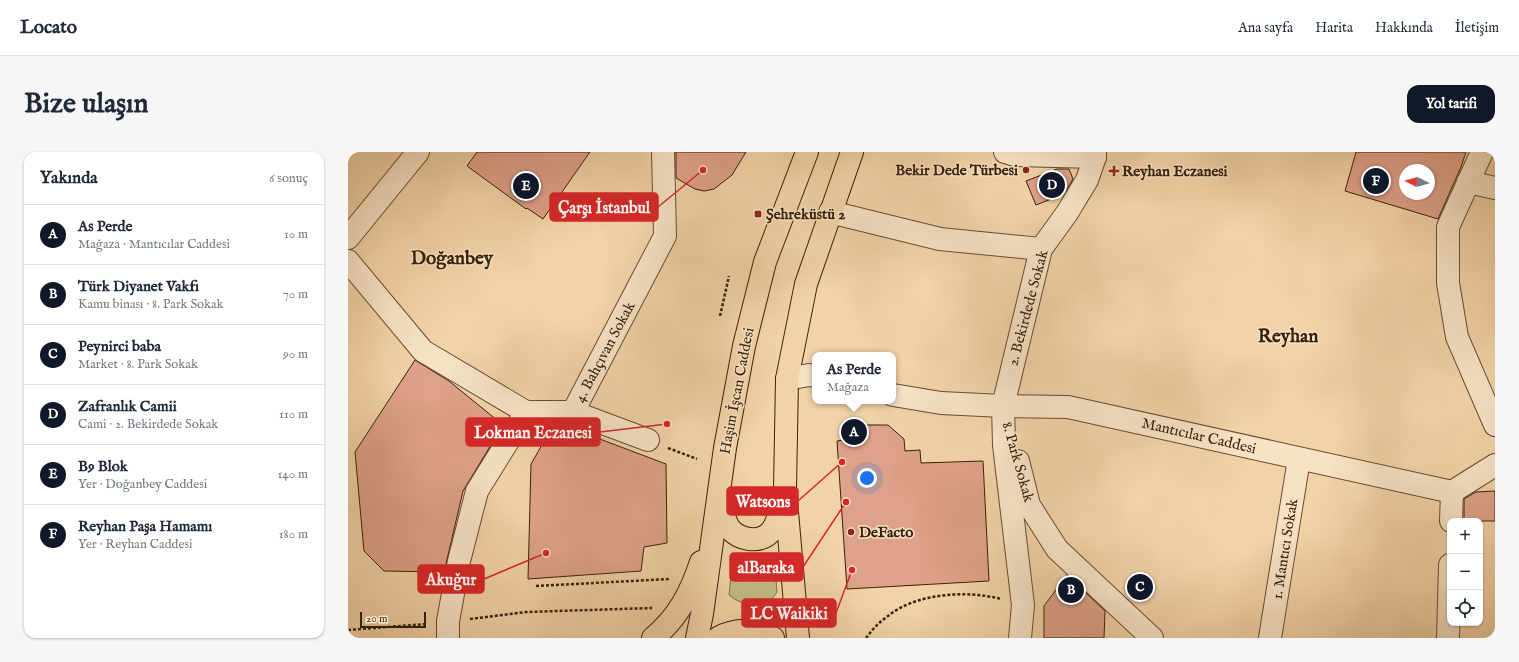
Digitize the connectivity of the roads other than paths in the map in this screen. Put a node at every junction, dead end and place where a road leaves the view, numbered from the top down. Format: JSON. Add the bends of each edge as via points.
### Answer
{"nodes":[{"id":1,"x":418,"y":152,"type":"edge"},
{"id":2,"x":664,"y":152,"type":"edge"},
{"id":3,"x":807,"y":152,"type":"edge"},
{"id":4,"x":852,"y":152,"type":"edge"},
{"id":5,"x":1005,"y":152,"type":"edge"},
{"id":6,"x":1482,"y":152,"type":"edge"},
{"id":7,"x":1095,"y":155,"type":"edge"},
{"id":8,"x":1468,"y":182,"type":"junction"},
{"id":9,"x":1495,"y":188,"type":"edge"},
{"id":10,"x":830,"y":212,"type":"junction"},
{"id":11,"x":348,"y":238,"type":"edge"},
{"id":12,"x":1041,"y":250,"type":"junction"},
{"id":13,"x":348,"y":261,"type":"edge"},
{"id":14,"x":812,"y":376,"type":"edge"},
{"id":15,"x":787,"y":379,"type":"junction"},
{"id":16,"x":896,"y":396,"type":"edge"},
{"id":17,"x":1003,"y":406,"type":"junction"},
{"id":18,"x":526,"y":412,"type":"junction"},
{"id":19,"x":573,"y":412,"type":"junction"},
{"id":20,"x":1495,"y":425,"type":"edge"},
{"id":21,"x":648,"y":440,"type":"road end"},
{"id":22,"x":1299,"y":459,"type":"junction"},
{"id":23,"x":1495,"y":465,"type":"edge"},
{"id":24,"x":784,"y":489,"type":"junction"},
{"id":25,"x":1452,"y":492,"type":"junction"},
{"id":26,"x":719,"y":495,"type":"junction"},
{"id":27,"x":1451,"y":518,"type":"edge"},
{"id":28,"x":714,"y":530,"type":"junction"},
{"id":29,"x":1449,"y":590,"type":"edge"},
{"id":30,"x":448,"y":630,"type":"edge"},
{"id":31,"x":719,"y":637,"type":"edge"},
{"id":32,"x":653,"y":638,"type":"edge"},
{"id":33,"x":697,"y":638,"type":"edge"},
{"id":34,"x":773,"y":638,"type":"edge"},
{"id":35,"x":798,"y":638,"type":"edge"},
{"id":36,"x":1020,"y":638,"type":"edge"},
{"id":37,"x":1152,"y":638,"type":"edge"},
{"id":38,"x":1270,"y":638,"type":"edge"},
{"id":39,"x":1448,"y":638,"type":"edge"}],
"edges":[{"from":1,"to":11,"type":"street"},
{"from":2,"to":19,"type":"street","name":"4. Bahçıvan Sokak","via":[[665,236]]},
{"from":3,"to":26,"type":"main road","name":"Haşim İşcan Caddesi","via":[[765,262],[734,395]]},
{"from":4,"to":10,"type":"main road"},
{"from":5,"to":7,"type":"street","via":[[1015,155]]},
{"from":6,"to":8,"type":"street"},
{"from":7,"to":12,"type":"street","name":"2. Bekirdede Sokak","via":[[1087,180]]},
{"from":8,"to":9,"type":"street"},
{"from":8,"to":20,"type":"street","via":[[1448,227],[1448,283],[1457,337]]},
{"from":10,"to":12,"type":"street","via":[[940,239]]},
{"from":10,"to":15,"type":"main road","via":[[806,284]]},
{"from":12,"to":17,"type":"street","name":"2. Bekirdede Sokak"},
{"from":13,"to":18,"type":"street","via":[[423,351]]},
{"from":14,"to":15,"type":"street"},
{"from":15,"to":24,"type":"main road"},
{"from":16,"to":17,"type":"street","name":"Mantıcılar Caddesi","via":[[941,403]]},
{"from":17,"to":22,"type":"street","name":"Mantıcılar Caddesi","via":[[1068,407]]},
{"from":17,"to":36,"type":"street","via":[[1004,445],[1023,604]]},
{"from":17,"to":37,"type":"street","name":"8. Park Sokak","via":[[1029,504],[1057,549]]},
{"from":18,"to":19,"type":"street","name":"4. Bahçıvan Sokak"},
{"from":18,"to":30,"type":"street","via":[[477,491],[459,561]]},
{"from":19,"to":21,"type":"street"},
{"from":22,"to":25,"type":"street","name":"Mantıcılar Caddesi"},
{"from":22,"to":38,"type":"street","name":"1. Mantıcı Sokak"},
{"from":23,"to":25,"type":"street"},
{"from":24,"to":26,"type":"main road","via":[[778,521],[769,534],[756,540],[742,538],[731,530],[726,522]]},
{"from":24,"to":35,"type":"main road"},
{"from":25,"to":27,"type":"street"},
{"from":26,"to":28,"type":"main road","name":"Haşim İşcan Caddesi"},
{"from":28,"to":32,"type":"main road","via":[[695,580],[677,614]]},
{"from":28,"to":33,"type":"main road","name":"Haşim İşcan Caddesi"},
{"from":29,"to":39,"type":"street"},
{"from":31,"to":34,"type":"main road","via":[[745,630],[764,633]]}]}
